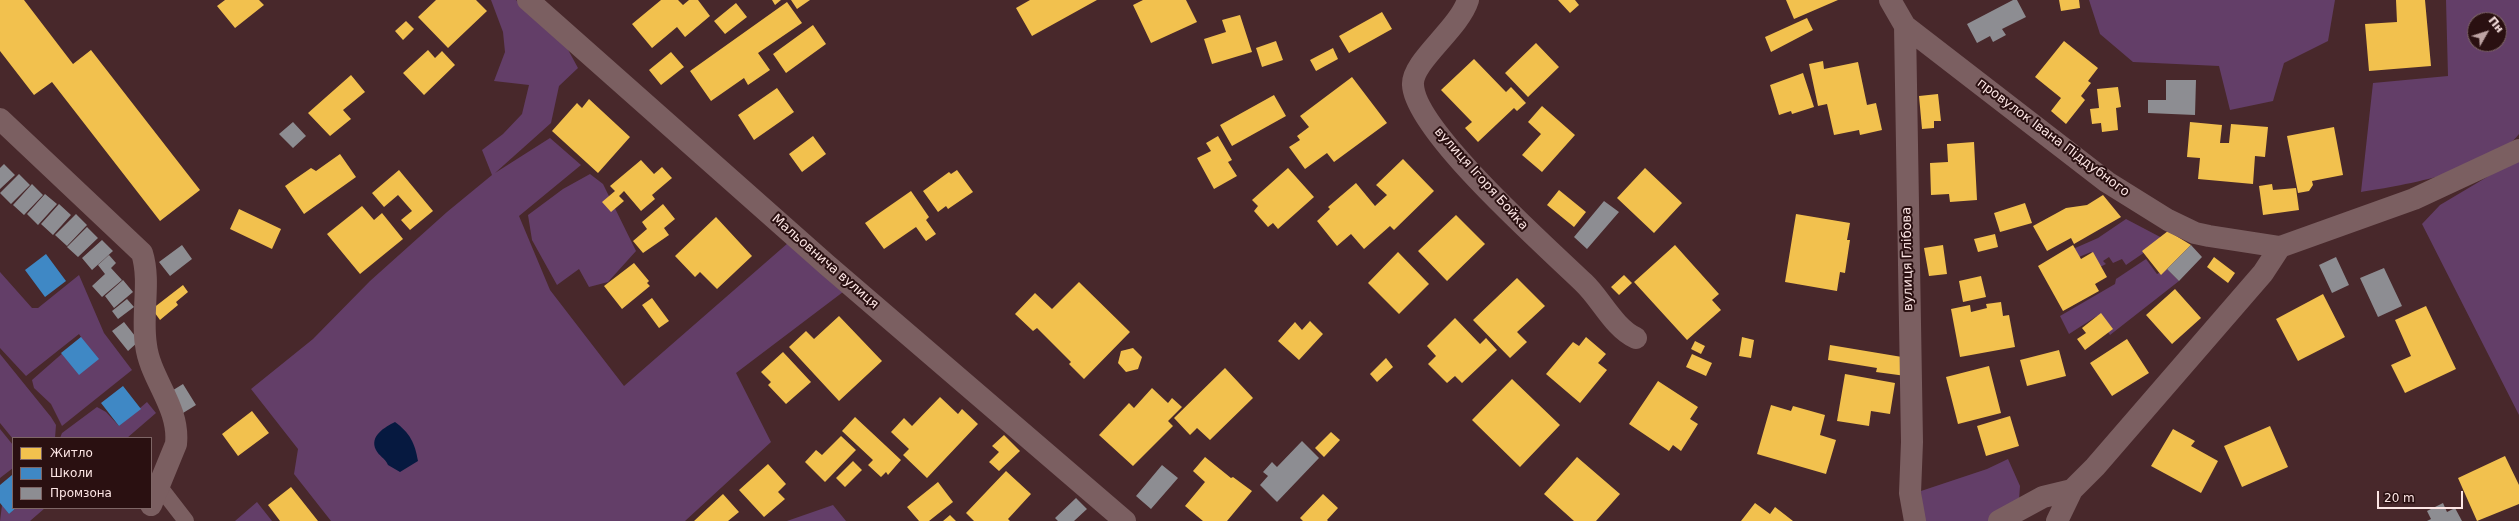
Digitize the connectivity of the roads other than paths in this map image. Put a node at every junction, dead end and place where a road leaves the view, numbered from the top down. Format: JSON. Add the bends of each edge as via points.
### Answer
{"nodes":[{"id":1,"x":528,"y":0,"type":"edge"},
{"id":2,"x":1468,"y":0,"type":"edge"},
{"id":3,"x":1890,"y":0,"type":"edge"},
{"id":4,"x":1905,"y":26,"type":"junction"},
{"id":5,"x":0,"y":119,"type":"edge"},
{"id":6,"x":2519,"y":150,"type":"edge"},
{"id":7,"x":2280,"y":247,"type":"junction"},
{"id":8,"x":1636,"y":338,"type":"dead end"},
{"id":9,"x":2072,"y":490,"type":"junction"},
{"id":10,"x":155,"y":496,"type":"edge"},
{"id":11,"x":150,"y":509,"type":"edge"},
{"id":12,"x":144,"y":521,"type":"edge"},
{"id":13,"x":186,"y":521,"type":"edge"},
{"id":14,"x":1125,"y":521,"type":"edge"},
{"id":15,"x":1914,"y":521,"type":"edge"},
{"id":16,"x":1999,"y":521,"type":"edge"},
{"id":17,"x":2057,"y":521,"type":"edge"}],
"edges":[{"from":1,"to":14,"type":"street","name":"Мальовнича вулиця","via":[[827,265]]},
{"from":2,"to":8,"type":"street","name":"вулиця Ігоря Бойка","via":[[1454,26],[1414,74],[1412,84],[1419,106],[1486,188],[1584,284],[1624,330]]},
{"from":3,"to":4,"type":"street","name":"вулиця Глібова"},
{"from":4,"to":7,"type":"street","name":"провулок Івана Піддубного","via":[[1955,62],[2090,170],[2168,220],[2195,233]]},
{"from":4,"to":15,"type":"street","name":"вулиця Глібова","via":[[1912,442],[1910,493]]},
{"from":5,"to":10,"type":"street","via":[[142,253],[145,270],[146,344],[150,363],[170,407],[177,436]]},
{"from":6,"to":7,"type":"street","name":"провулок Івана Піддубного","via":[[2414,199]]},
{"from":7,"to":9,"type":"street","via":[[2263,273],[2095,467]]},
{"from":9,"to":16,"type":"street","via":[[2043,497]]},
{"from":9,"to":17,"type":"street"},
{"from":10,"to":13,"type":"lane"},
{"from":11,"to":12,"type":"street"}]}
